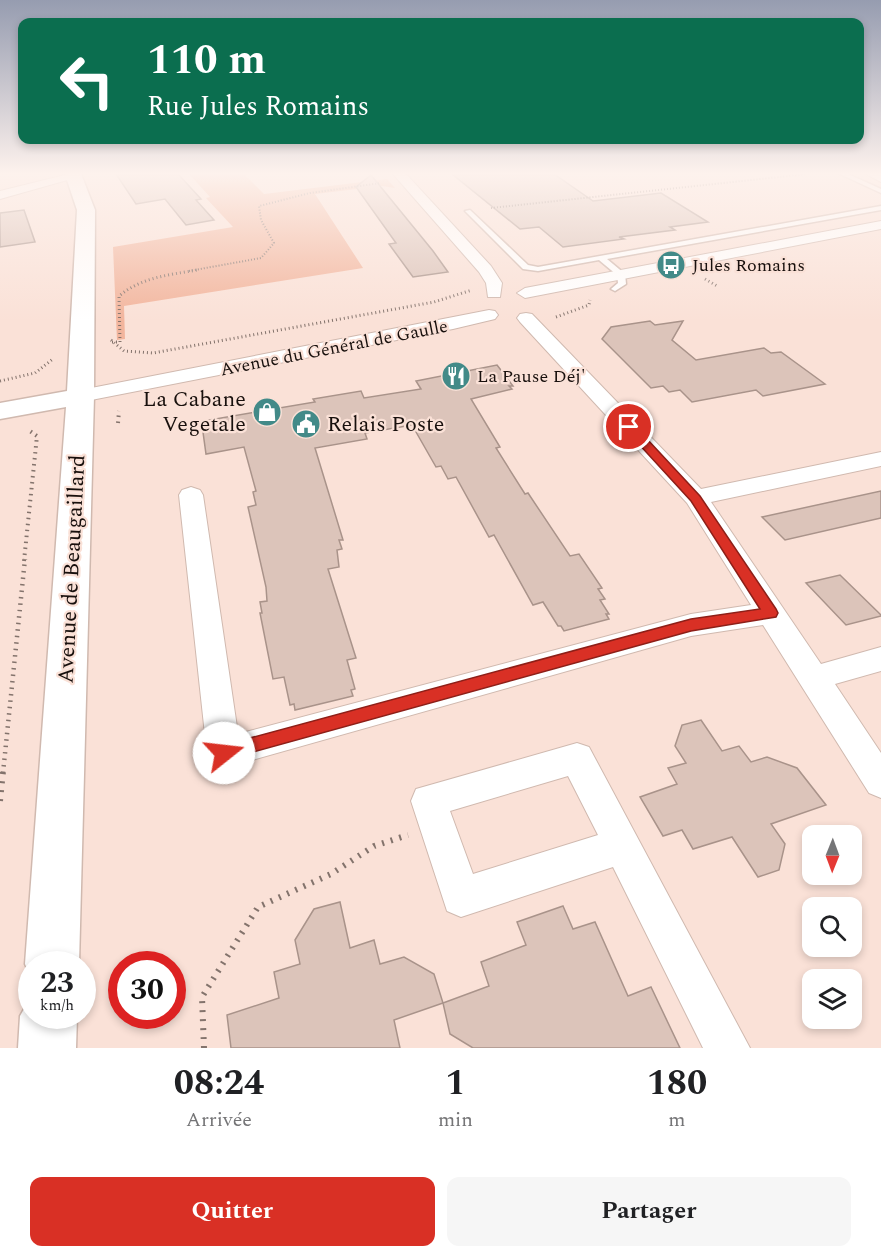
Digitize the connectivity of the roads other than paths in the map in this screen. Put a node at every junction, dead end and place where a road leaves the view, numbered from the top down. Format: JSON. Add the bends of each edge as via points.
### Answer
{"nodes":[{"id":1,"x":86,"y":223,"type":"edge"},
{"id":2,"x":439,"y":223,"type":"edge"},
{"id":3,"x":481,"y":223,"type":"edge"},
{"id":4,"x":799,"y":223,"type":"edge"},
{"id":5,"x":881,"y":225,"type":"edge"},
{"id":6,"x":881,"y":234,"type":"edge"},
{"id":7,"x":602,"y":259,"type":"junction"},
{"id":8,"x":618,"y":282,"type":"junction"},
{"id":9,"x":512,"y":306,"type":"junction"},
{"id":10,"x":80,"y":387,"type":"junction"},
{"id":11,"x":0,"y":392,"type":"edge"},
{"id":12,"x":8,"y":419,"type":"edge"},
{"id":13,"x":881,"y":459,"type":"edge"},
{"id":14,"x":191,"y":495,"type":"dead end"},
{"id":15,"x":696,"y":498,"type":"junction"},
{"id":16,"x":770,"y":613,"type":"junction"},
{"id":17,"x":881,"y":659,"type":"edge"},
{"id":18,"x":814,"y":678,"type":"junction"},
{"id":19,"x":881,"y":782,"type":"edge"},
{"id":20,"x":622,"y":846,"type":"junction"},
{"id":21,"x":52,"y":951,"type":"edge"},
{"id":22,"x":48,"y":1029,"type":"edge"},
{"id":23,"x":47,"y":1048,"type":"edge"},
{"id":24,"x":727,"y":1048,"type":"edge"}],
"edges":[{"from":1,"to":10,"type":"main road","name":"Avenue de Beaugaillard"},
{"from":2,"to":9,"type":"street","via":[[485,269]]},
{"from":3,"to":7,"type":"lane","via":[[530,269]]},
{"from":4,"to":7,"type":"lane"},
{"from":5,"to":8,"type":"street","name":"Avenue du Général de Gaulle"},
{"from":6,"to":8,"type":"street","name":"Avenue du Général de Gaulle"},
{"from":7,"to":8,"type":"lane"},
{"from":8,"to":9,"type":"street","name":"Avenue du Général de Gaulle"},
{"from":9,"to":10,"type":"street","name":"Avenue du Général de Gaulle","via":[[168,381]]},
{"from":9,"to":15,"type":"street"},
{"from":10,"to":11,"type":"main road","name":"Avenue du Général de Gaulle"},
{"from":10,"to":12,"type":"main road","name":"Avenue du Général de Gaulle"},
{"from":10,"to":21,"type":"main road","name":"Avenue de Beaugaillard"},
{"from":13,"to":15,"type":"street"},
{"from":14,"to":16,"type":"street","via":[[224,753],[691,625]]},
{"from":15,"to":16,"type":"street"},
{"from":16,"to":18,"type":"street"},
{"from":17,"to":18,"type":"street"},
{"from":18,"to":19,"type":"street"},
{"from":20,"to":20,"type":"street","via":[[577,758],[429,801],[461,897]]},
{"from":20,"to":24,"type":"street"},
{"from":22,"to":23,"type":"main road"}]}
